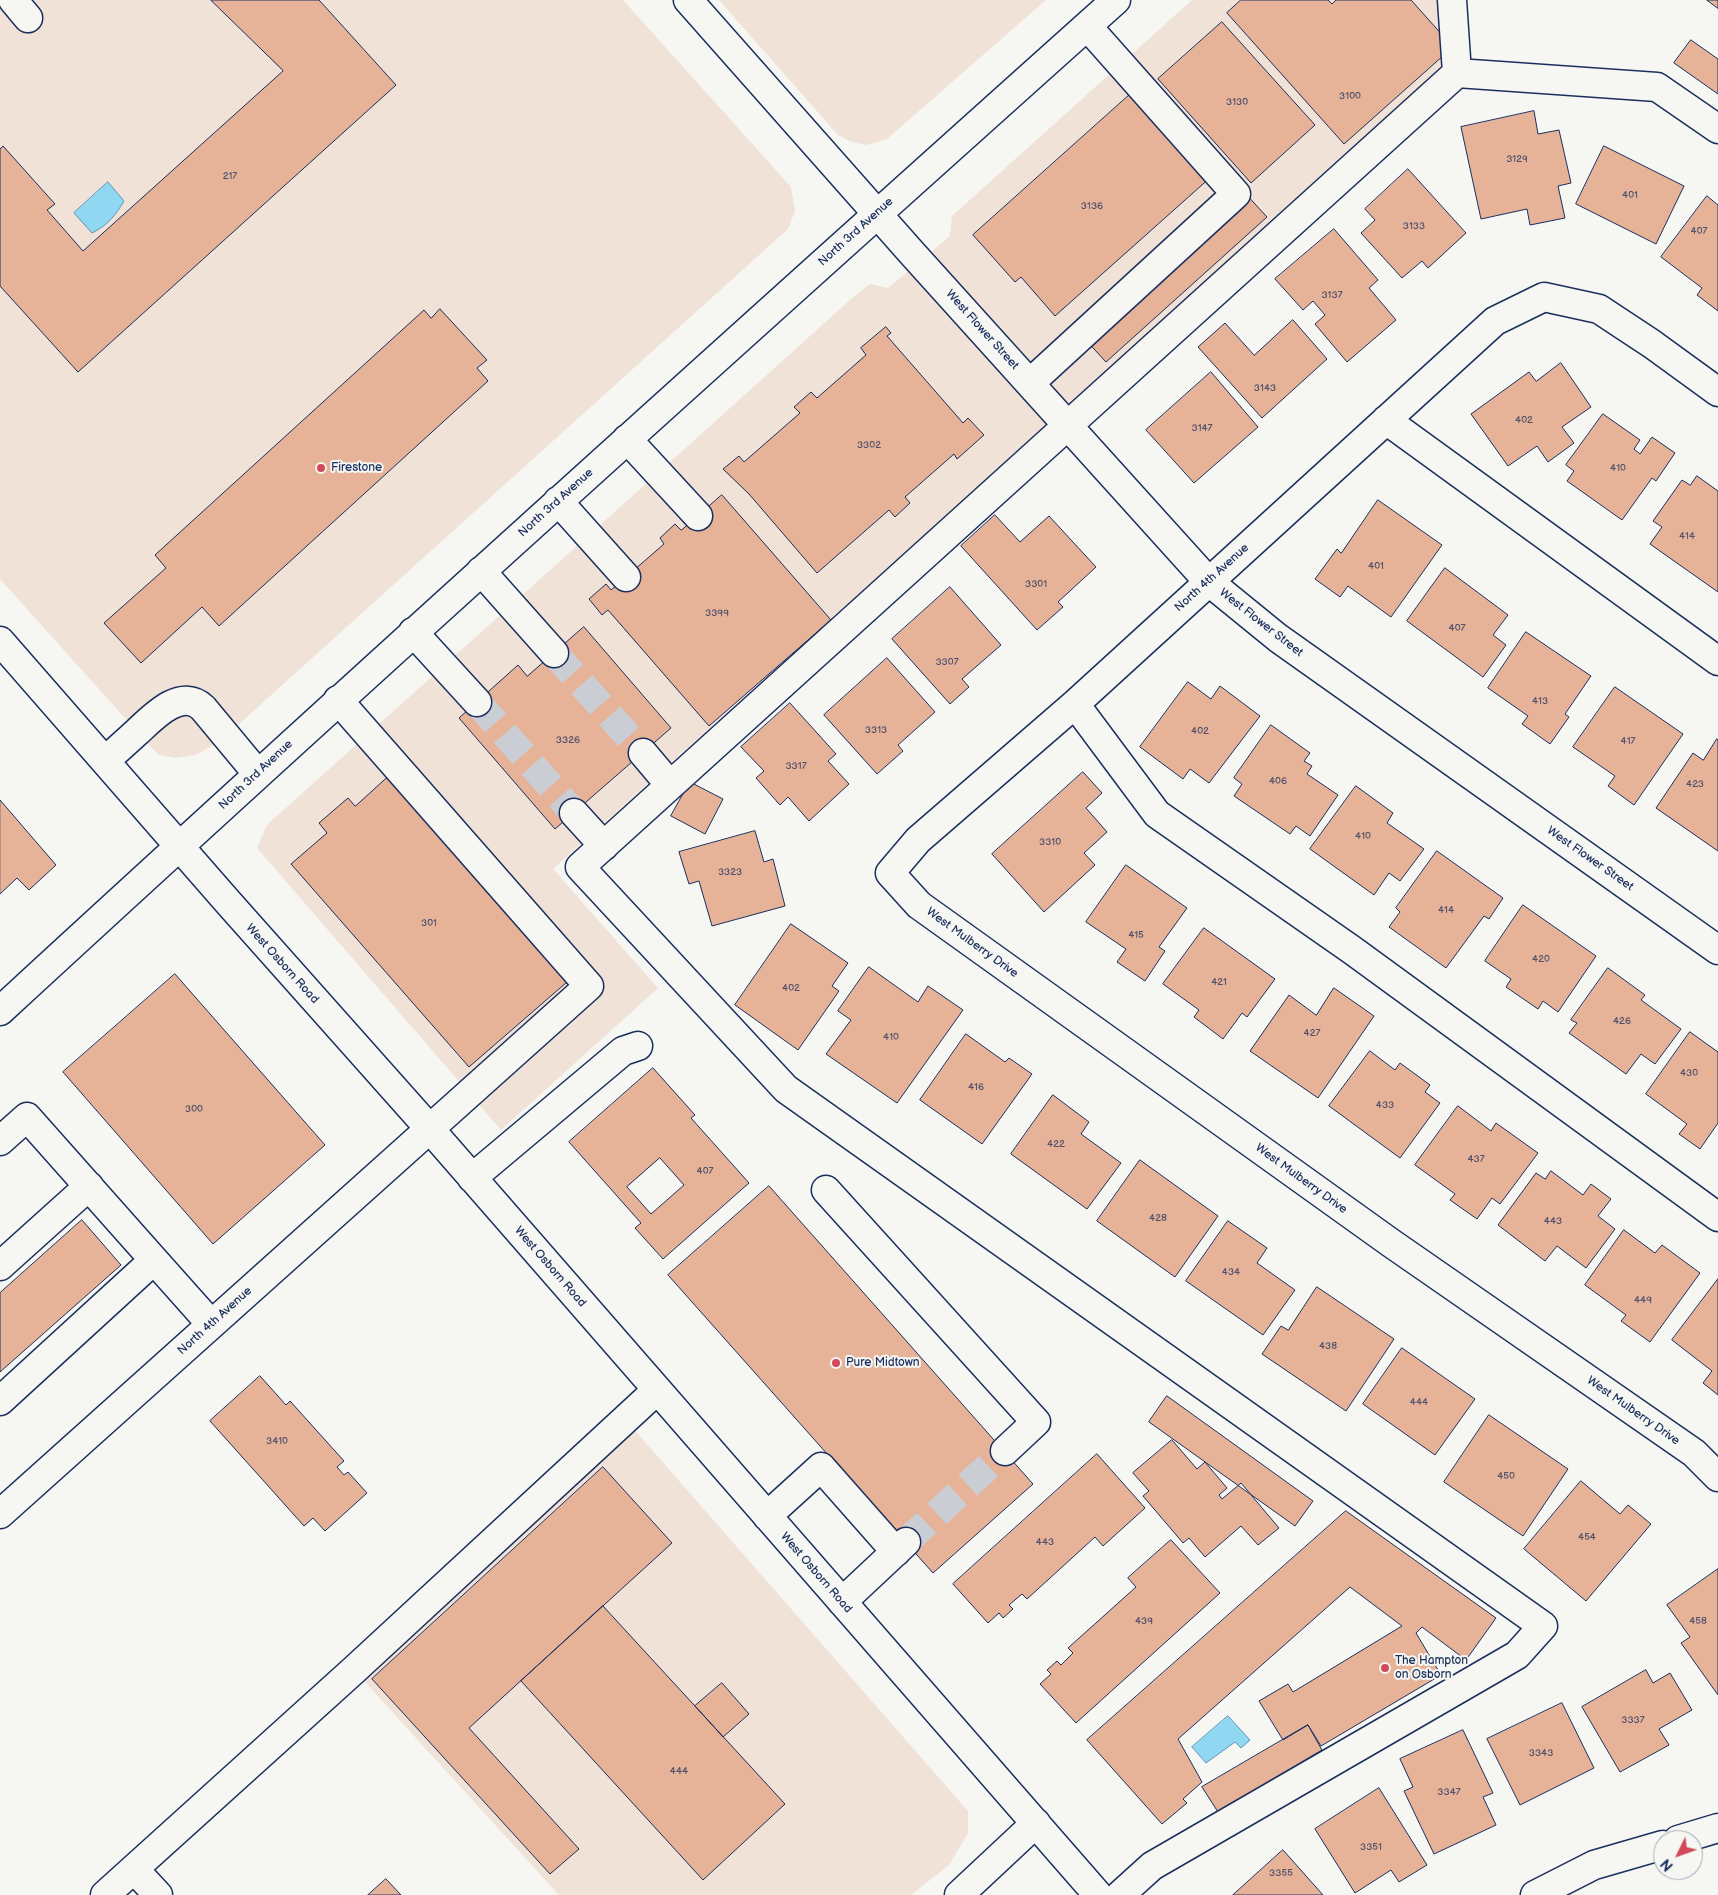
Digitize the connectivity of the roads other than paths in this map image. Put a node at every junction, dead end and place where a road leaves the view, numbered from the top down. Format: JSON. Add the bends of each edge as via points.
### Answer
{"nodes":[{"id":1,"x":688,"y":0,"type":"edge"},
{"id":2,"x":1116,"y":0,"type":"edge"},
{"id":3,"x":1452,"y":0,"type":"edge"},
{"id":4,"x":1087,"y":26,"type":"junction"},
{"id":5,"x":1457,"y":74,"type":"junction"},
{"id":6,"x":1718,"y":129,"type":"edge"},
{"id":7,"x":877,"y":213,"type":"junction"},
{"id":8,"x":1030,"y":383,"type":"junction"},
{"id":9,"x":1718,"y":392,"type":"edge"},
{"id":10,"x":1386,"y":420,"type":"junction"},
{"id":11,"x":1069,"y":425,"type":"junction"},
{"id":12,"x":627,"y":439,"type":"junction"},
{"id":13,"x":558,"y":501,"type":"junction"},
{"id":14,"x":698,"y":516,"type":"dead end"},
{"id":15,"x":481,"y":571,"type":"junction"},
{"id":16,"x":626,"y":577,"type":"dead end"},
{"id":17,"x":1208,"y":581,"type":"junction"},
{"id":18,"x":413,"y":632,"type":"junction"},
{"id":19,"x":0,"y":642,"type":"edge"},
{"id":20,"x":554,"y":653,"type":"tunnel mouth"},
{"id":21,"x":1718,"y":661,"type":"edge"},
{"id":22,"x":338,"y":700,"type":"junction"},
{"id":23,"x":478,"y":702,"type":"tunnel mouth"},
{"id":24,"x":1075,"y":704,"type":"junction"},
{"id":25,"x":643,"y":753,"type":"tunnel mouth"},
{"id":26,"x":105,"y":761,"type":"junction"},
{"id":27,"x":257,"y":774,"type":"junction"},
{"id":28,"x":670,"y":785,"type":"junction"},
{"id":29,"x":574,"y":812,"type":"tunnel mouth"},
{"id":30,"x":179,"y":846,"type":"junction"},
{"id":31,"x":604,"y":846,"type":"junction"},
{"id":32,"x":890,"y":873,"type":"joint"},
{"id":33,"x":1718,"y":950,"type":"edge"},
{"id":34,"x":0,"y":1011,"type":"edge"},
{"id":35,"x":638,"y":1046,"type":"dead end"},
{"id":36,"x":429,"y":1128,"type":"junction"},
{"id":37,"x":0,"y":1141,"type":"edge"},
{"id":38,"x":472,"y":1178,"type":"junction"},
{"id":39,"x":88,"y":1186,"type":"junction"},
{"id":40,"x":826,"y":1190,"type":"dead end"},
{"id":41,"x":1718,"y":1217,"type":"edge"},
{"id":42,"x":154,"y":1260,"type":"junction"},
{"id":43,"x":0,"y":1266,"type":"edge"},
{"id":44,"x":211,"y":1324,"type":"junction"},
{"id":45,"x":657,"y":1390,"type":"junction"},
{"id":46,"x":0,"y":1401,"type":"edge"},
{"id":47,"x":1005,"y":1451,"type":"tunnel mouth"},
{"id":48,"x":1718,"y":1477,"type":"edge"},
{"id":49,"x":0,"y":1514,"type":"edge"},
{"id":50,"x":767,"y":1516,"type":"junction"},
{"id":51,"x":842,"y":1602,"type":"junction"},
{"id":52,"x":1036,"y":1823,"type":"junction"},
{"id":53,"x":1718,"y":1828,"type":"edge"},
{"id":54,"x":1703,"y":1832,"type":"edge"},
{"id":55,"x":1653,"y":1847,"type":"edge"},
{"id":56,"x":134,"y":1869,"type":"junction"},
{"id":57,"x":105,"y":1895,"type":"edge"},
{"id":58,"x":158,"y":1895,"type":"edge"},
{"id":59,"x":959,"y":1895,"type":"edge"},
{"id":60,"x":1098,"y":1895,"type":"edge"},
{"id":61,"x":1120,"y":1895,"type":"edge"},
{"id":62,"x":1535,"y":1895,"type":"edge"}],
"edges":[{"from":1,"to":7,"type":"street","name":"West Flower Street"},
{"from":2,"to":4,"type":"street","name":"North 3rd Avenue"},
{"from":3,"to":5,"type":"street"},
{"from":4,"to":7,"type":"street","name":"North 3rd Avenue"},
{"from":4,"to":8,"type":"street","via":[[1236,194]]},
{"from":5,"to":6,"type":"street","via":[[1657,87]]},
{"from":5,"to":11,"type":"street"},
{"from":7,"to":8,"type":"street","name":"West Flower Street"},
{"from":7,"to":12,"type":"street","name":"North 3rd Avenue"},
{"from":8,"to":11,"type":"street","name":"West Flower Street"},
{"from":9,"to":10,"type":"street","name":"North 4th Avenue","via":[[1599,309],[1544,296],[1495,321]]},
{"from":10,"to":17,"type":"street","name":"North 4th Avenue"},
{"from":10,"to":21,"type":"street"},
{"from":11,"to":17,"type":"street","name":"West Flower Street"},
{"from":11,"to":28,"type":"street","via":[[753,699]]},
{"from":12,"to":13,"type":"street","name":"North 3rd Avenue"},
{"from":12,"to":14,"type":"street"},
{"from":13,"to":15,"type":"street","name":"North 3rd Avenue"},
{"from":13,"to":16,"type":"street"},
{"from":15,"to":18,"type":"street","name":"North 3rd Avenue"},
{"from":15,"to":20,"type":"street"},
{"from":17,"to":24,"type":"street","name":"North 4th Avenue"},
{"from":17,"to":33,"type":"street","name":"West Flower Street","via":[[1278,638]]},
{"from":18,"to":22,"type":"street","name":"North 3rd Avenue"},
{"from":18,"to":23,"type":"street"},
{"from":19,"to":26,"type":"street","name":"West Osborn Road"},
{"from":22,"to":27,"type":"street","name":"North 3rd Avenue"},
{"from":22,"to":36,"type":"street","name":"North 4th Avenue","via":[[589,986]]},
{"from":24,"to":32,"type":"street","name":"North 4th Avenue","via":[[918,840]]},
{"from":24,"to":41,"type":"street","via":[[1157,814],[1352,950]]},
{"from":25,"to":28,"type":"street"},
{"from":26,"to":27,"type":"street","via":[[156,713],[176,702],[191,701],[204,708]]},
{"from":26,"to":30,"type":"street","name":"West Osborn Road"},
{"from":27,"to":30,"type":"street","name":"North 3rd Avenue"},
{"from":28,"to":31,"type":"street"},
{"from":29,"to":31,"type":"street"},
{"from":30,"to":34,"type":"street","name":"North 3rd Avenue"},
{"from":30,"to":36,"type":"street","name":"West Osborn Road"},
{"from":31,"to":61,"type":"street","via":[[580,867],[786,1089],[1543,1626],[1517,1655],[1152,1866]]},
{"from":32,"to":48,"type":"street","name":"West Mulberry Drive","via":[[918,905],[1391,1243],[1694,1454]]},
{"from":35,"to":38,"type":"street","via":[[623,1051]]},
{"from":36,"to":38,"type":"street","name":"West Osborn Road"},
{"from":36,"to":44,"type":"street","name":"North 4th Avenue"},
{"from":37,"to":39,"type":"street","via":[[26,1117]]},
{"from":38,"to":45,"type":"street","name":"West Osborn Road"},
{"from":39,"to":42,"type":"street"},
{"from":39,"to":43,"type":"street"},
{"from":40,"to":47,"type":"street","via":[[1036,1422]]},
{"from":42,"to":44,"type":"street"},
{"from":42,"to":46,"type":"street"},
{"from":44,"to":49,"type":"street","name":"North 4th Avenue"},
{"from":45,"to":50,"type":"street","name":"West Osborn Road"},
{"from":45,"to":56,"type":"street"},
{"from":50,"to":51,"type":"street","name":"West Osborn Road"},
{"from":50,"to":51,"type":"street","via":[[821,1467],[901,1547]]},
{"from":51,"to":52,"type":"street","name":"West Osborn Road"},
{"from":52,"to":59,"type":"street"},
{"from":52,"to":60,"type":"street","name":"West Osborn Road"},
{"from":53,"to":54,"type":"street"},
{"from":55,"to":62,"type":"street","via":[[1594,1865]]},
{"from":56,"to":57,"type":"street"},
{"from":56,"to":58,"type":"street"}]}
